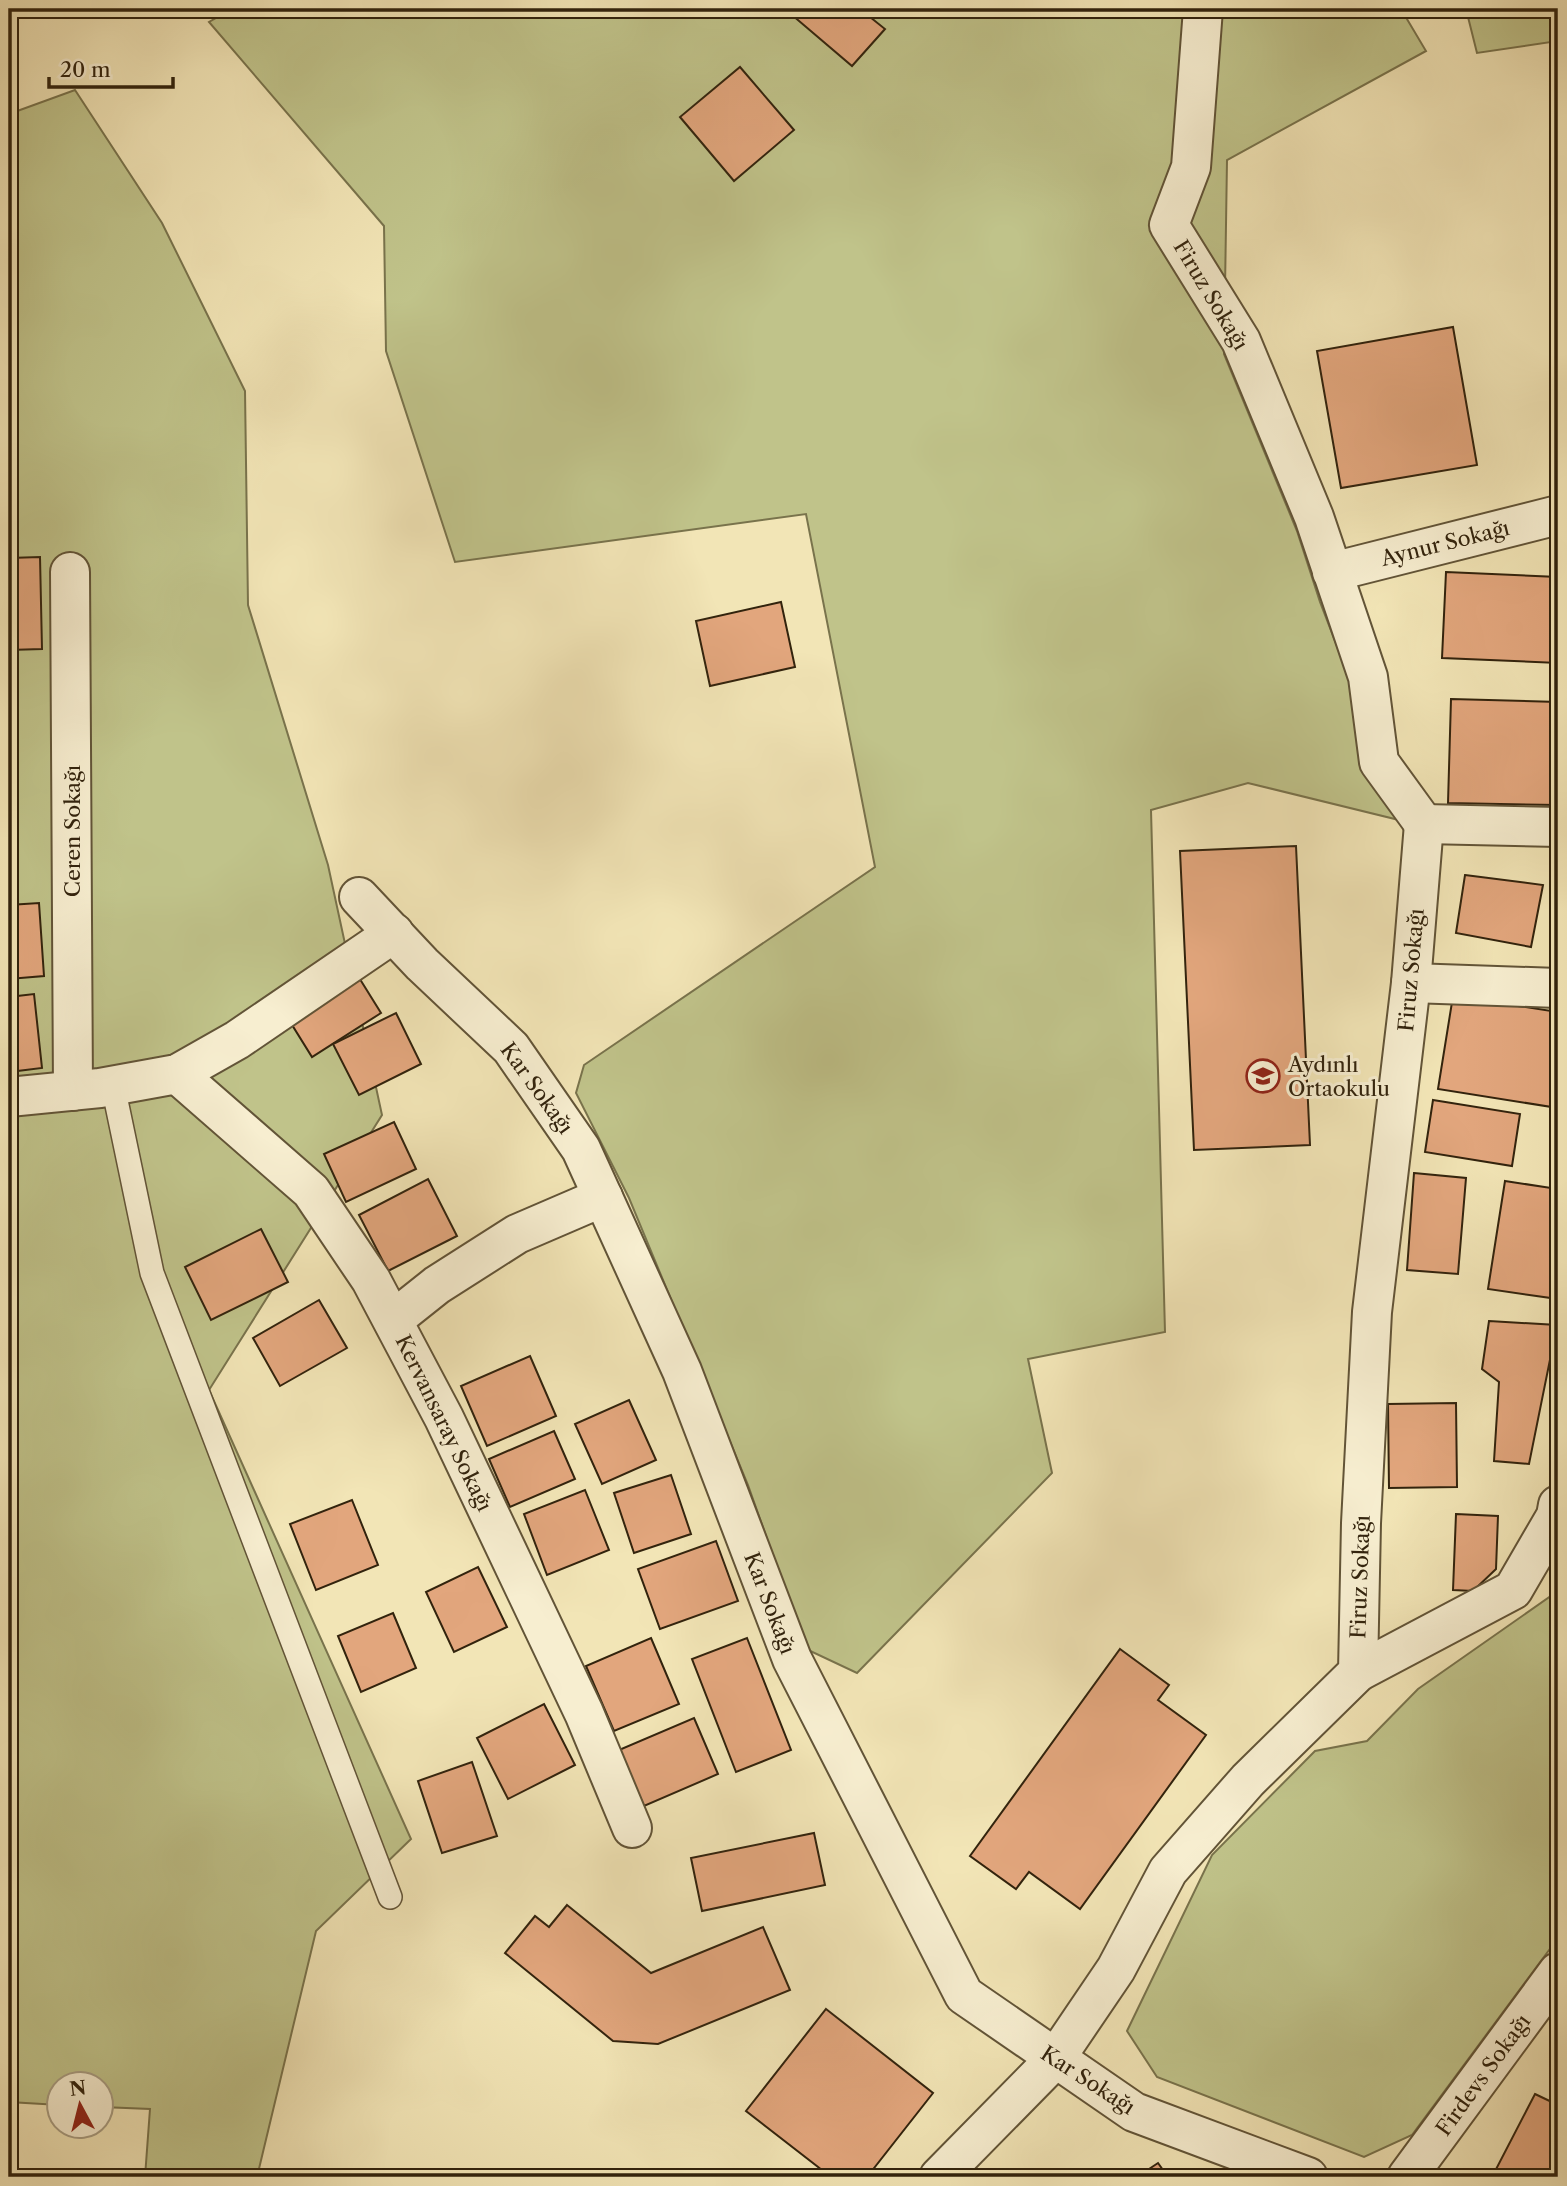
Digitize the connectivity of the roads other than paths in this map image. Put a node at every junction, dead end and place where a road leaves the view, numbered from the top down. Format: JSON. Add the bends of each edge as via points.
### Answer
{"nodes":[{"id":1,"x":1203,"y":9,"type":"edge"},
{"id":2,"x":1558,"y":515,"type":"edge"},
{"id":3,"x":70,"y":572,"type":"dead end"},
{"id":4,"x":1332,"y":572,"type":"junction"},
{"id":5,"x":1424,"y":824,"type":"junction"},
{"id":6,"x":1558,"y":827,"type":"edge"},
{"id":7,"x":359,"y":897,"type":"dead end"},
{"id":8,"x":394,"y":933,"type":"junction"},
{"id":9,"x":1411,"y":983,"type":"junction"},
{"id":10,"x":1558,"y":988,"type":"edge"},
{"id":11,"x":177,"y":1074,"type":"junction"},
{"id":12,"x":113,"y":1086,"type":"junction"},
{"id":13,"x":74,"y":1091,"type":"junction"},
{"id":14,"x":9,"y":1097,"type":"edge"},
{"id":15,"x":603,"y":1197,"type":"junction"},
{"id":16,"x":393,"y":1320,"type":"junction"},
{"id":17,"x":1558,"y":1505,"type":"edge"},
{"id":18,"x":1357,"y":1672,"type":"junction"},
{"id":19,"x":632,"y":1828,"type":"dead end"},
{"id":20,"x":390,"y":1897,"type":"dead end"},
{"id":21,"x":1558,"y":1972,"type":"edge"},
{"id":22,"x":1055,"y":2059,"type":"junction"},
{"id":23,"x":939,"y":2177,"type":"edge"},
{"id":24,"x":1308,"y":2177,"type":"edge"},
{"id":25,"x":1406,"y":2177,"type":"edge"}],
"edges":[{"from":1,"to":4,"type":"street","name":"Firuz Sokağı","via":[[1191,167],[1169,225],[1241,341]]},
{"from":2,"to":4,"type":"street","name":"Aynur Sokağı"},
{"from":3,"to":13,"type":"street","name":"Ceren Sokağı"},
{"from":4,"to":5,"type":"street","via":[[1368,677],[1379,762]]},
{"from":5,"to":6,"type":"street"},
{"from":5,"to":9,"type":"street","name":"Firuz Sokağı"},
{"from":7,"to":8,"type":"street","name":"Kar Sokağı"},
{"from":8,"to":11,"type":"street","via":[[237,1040]]},
{"from":8,"to":15,"type":"street","name":"Kar Sokağı","via":[[510,1048],[581,1149]]},
{"from":9,"to":10,"type":"street"},
{"from":9,"to":18,"type":"street","name":"Firuz Sokağı","via":[[1372,1312]]},
{"from":11,"to":12,"type":"street"},
{"from":11,"to":16,"type":"street","name":"Kervansaray Sokağı","via":[[312,1192]]},
{"from":12,"to":13,"type":"street"},
{"from":12,"to":20,"type":"lane","via":[[152,1273]]},
{"from":13,"to":14,"type":"street"},
{"from":15,"to":16,"type":"street","via":[[517,1234],[437,1285]]},
{"from":15,"to":22,"type":"street","name":"Kar Sokağı","via":[[682,1371],[792,1659],[964,1995]]},
{"from":16,"to":19,"type":"street","name":"Kervansaray Sokağı","via":[[584,1713]]},
{"from":17,"to":18,"type":"street","via":[[1513,1590]]},
{"from":18,"to":22,"type":"street","via":[[1248,1780],[1168,1871],[1116,1969]]},
{"from":21,"to":25,"type":"street","name":"Firdevs Sokağı"},
{"from":22,"to":23,"type":"street"},
{"from":22,"to":24,"type":"street","name":"Kar Sokağı","via":[[1134,2112]]}]}
